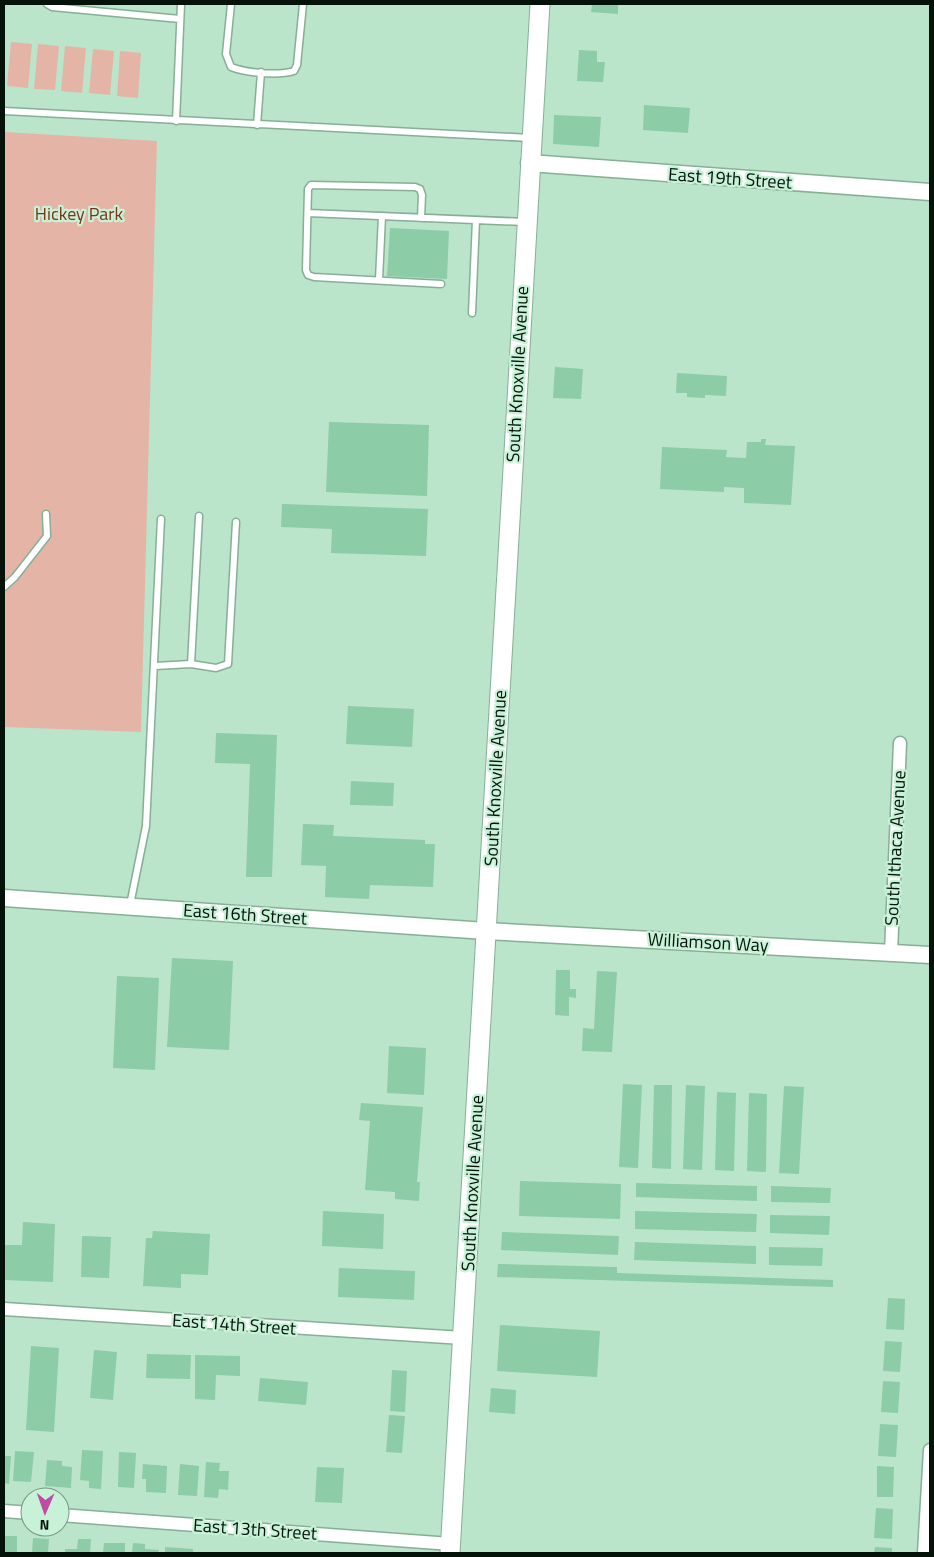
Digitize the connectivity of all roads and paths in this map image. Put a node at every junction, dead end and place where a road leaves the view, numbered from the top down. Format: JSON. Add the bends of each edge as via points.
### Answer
{"nodes":[{"id":1,"x":47,"y":4,"type":"edge"},
{"id":2,"x":181,"y":4,"type":"edge"},
{"id":3,"x":230,"y":4,"type":"edge"},
{"id":4,"x":303,"y":4,"type":"edge"},
{"id":5,"x":540,"y":4,"type":"edge"},
{"id":6,"x":180,"y":18,"type":"junction"},
{"id":7,"x":262,"y":72,"type":"junction"},
{"id":8,"x":4,"y":111,"type":"edge"},
{"id":9,"x":176,"y":121,"type":"junction"},
{"id":10,"x":257,"y":125,"type":"junction"},
{"id":11,"x":531,"y":138,"type":"junction"},
{"id":12,"x":529,"y":163,"type":"junction"},
{"id":13,"x":930,"y":192,"type":"edge"},
{"id":14,"x":308,"y":213,"type":"junction"},
{"id":15,"x":382,"y":216,"type":"junction"},
{"id":16,"x":421,"y":218,"type":"junction"},
{"id":17,"x":476,"y":220,"type":"junction"},
{"id":18,"x":526,"y":222,"type":"junction"},
{"id":19,"x":379,"y":280,"type":"junction"},
{"id":20,"x":441,"y":284,"type":"dead end"},
{"id":21,"x":472,"y":313,"type":"dead end"},
{"id":22,"x":46,"y":514,"type":"dead end"},
{"id":23,"x":199,"y":516,"type":"dead end"},
{"id":24,"x":161,"y":519,"type":"dead end"},
{"id":25,"x":236,"y":522,"type":"dead end"},
{"id":26,"x":4,"y":587,"type":"edge"},
{"id":27,"x":191,"y":664,"type":"junction"},
{"id":28,"x":155,"y":666,"type":"junction"},
{"id":29,"x":900,"y":743,"type":"dead end"},
{"id":30,"x":4,"y":898,"type":"edge"},
{"id":31,"x":130,"y":906,"type":"junction"},
{"id":32,"x":486,"y":931,"type":"junction"},
{"id":33,"x":891,"y":952,"type":"junction"},
{"id":34,"x":930,"y":954,"type":"edge"},
{"id":35,"x":4,"y":1309,"type":"edge"},
{"id":36,"x":463,"y":1338,"type":"junction"},
{"id":37,"x":930,"y":1450,"type":"edge"},
{"id":38,"x":4,"y":1511,"type":"edge"},
{"id":39,"x":20,"y":1512,"type":"edge"},
{"id":40,"x":70,"y":1516,"type":"edge"},
{"id":41,"x":450,"y":1548,"type":"edge"},
{"id":42,"x":924,"y":1553,"type":"edge"}],
"edges":[{"from":1,"to":6,"type":"lane"},
{"from":2,"to":6,"type":"lane"},
{"from":3,"to":7,"type":"lane","via":[[227,59],[232,67],[240,70]]},
{"from":4,"to":7,"type":"lane","via":[[294,71],[285,74]]},
{"from":5,"to":11,"type":"main road","name":"South Knoxville Avenue"},
{"from":6,"to":9,"type":"lane"},
{"from":7,"to":10,"type":"lane"},
{"from":8,"to":9,"type":"lane"},
{"from":9,"to":10,"type":"lane"},
{"from":10,"to":11,"type":"lane"},
{"from":11,"to":12,"type":"main road","name":"South Knoxville Avenue"},
{"from":12,"to":13,"type":"street","name":"East 19th Street"},
{"from":12,"to":18,"type":"main road","name":"South Knoxville Avenue"},
{"from":14,"to":15,"type":"lane"},
{"from":14,"to":16,"type":"lane","via":[[308,189],[315,184],[415,187],[422,195]]},
{"from":14,"to":19,"type":"lane","via":[[308,275]]},
{"from":15,"to":16,"type":"lane"},
{"from":15,"to":19,"type":"lane"},
{"from":16,"to":17,"type":"lane"},
{"from":17,"to":18,"type":"lane"},
{"from":17,"to":21,"type":"lane"},
{"from":18,"to":32,"type":"main road","name":"South Knoxville Avenue"},
{"from":19,"to":20,"type":"lane"},
{"from":22,"to":26,"type":"lane","via":[[46,536]]},
{"from":23,"to":27,"type":"lane"},
{"from":24,"to":28,"type":"lane"},
{"from":25,"to":27,"type":"lane","via":[[228,664],[216,668]]},
{"from":27,"to":28,"type":"lane"},
{"from":28,"to":31,"type":"lane","via":[[146,826]]},
{"from":29,"to":33,"type":"street","name":"South Ithaca Avenue"},
{"from":30,"to":31,"type":"street","name":"East 16th Street"},
{"from":31,"to":32,"type":"street","name":"East 16th Street"},
{"from":32,"to":33,"type":"street","name":"Williamson Way"},
{"from":32,"to":36,"type":"main road","name":"South Knoxville Avenue"},
{"from":33,"to":34,"type":"street","name":"Williamson Way"},
{"from":35,"to":36,"type":"street","name":"East 14th Street"},
{"from":36,"to":41,"type":"main road","name":"South Knoxville Avenue"},
{"from":37,"to":42,"type":"street"},
{"from":38,"to":39,"type":"street"},
{"from":40,"to":41,"type":"street","name":"East 13th Street"}]}
